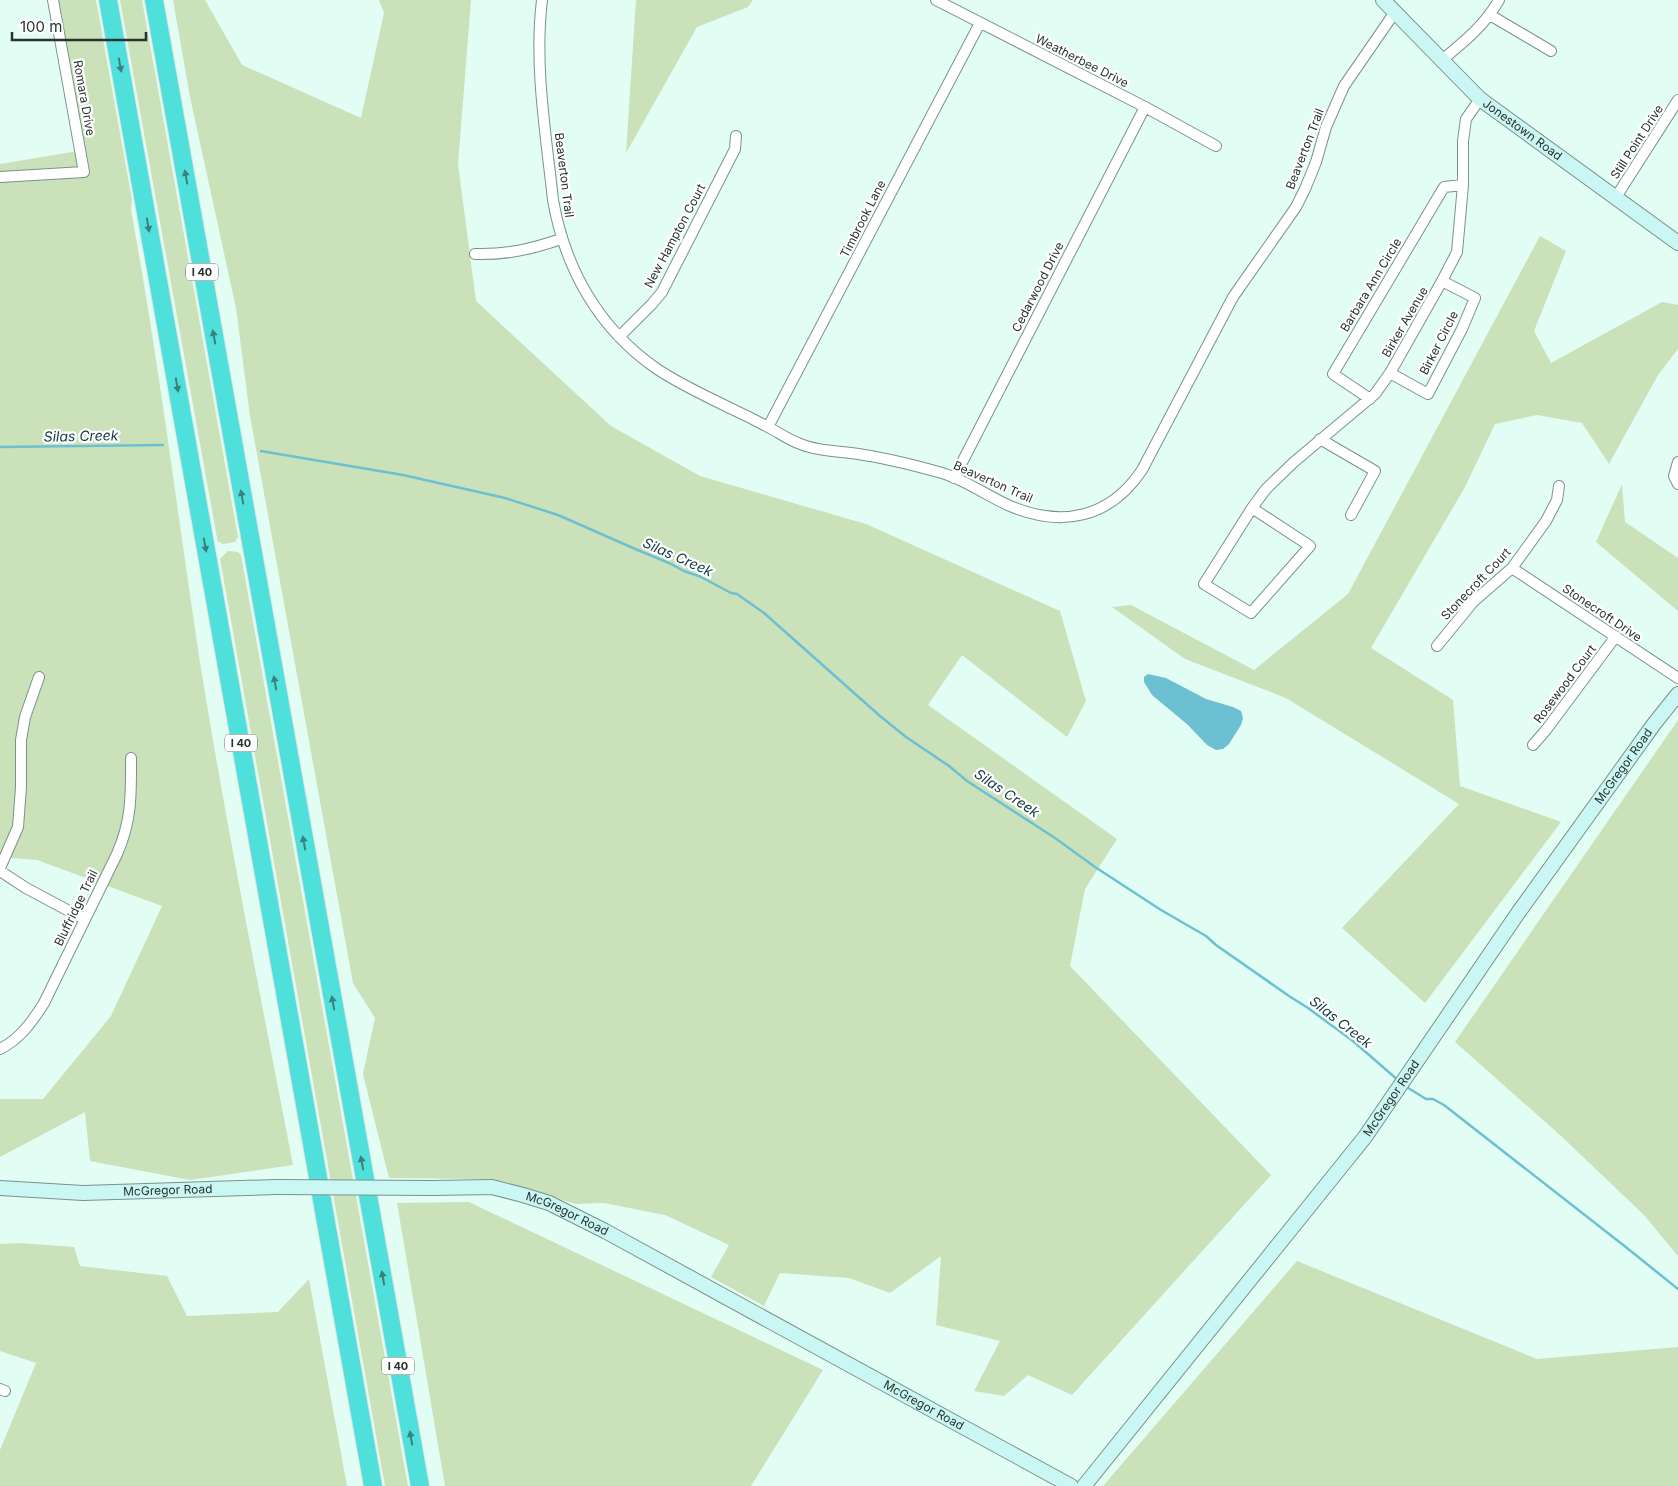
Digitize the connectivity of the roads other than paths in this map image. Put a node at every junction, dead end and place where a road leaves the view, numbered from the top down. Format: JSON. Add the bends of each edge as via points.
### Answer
{"nodes":[{"id":1,"x":53,"y":0,"type":"edge"},
{"id":2,"x":108,"y":0,"type":"edge"},
{"id":3,"x":154,"y":0,"type":"edge"},
{"id":4,"x":542,"y":0,"type":"edge"},
{"id":5,"x":936,"y":0,"type":"edge"},
{"id":6,"x":1383,"y":0,"type":"edge"},
{"id":7,"x":1499,"y":0,"type":"edge"},
{"id":8,"x":1395,"y":12,"type":"junction"},
{"id":9,"x":1490,"y":15,"type":"junction"},
{"id":10,"x":980,"y":23,"type":"junction"},
{"id":11,"x":1551,"y":51,"type":"dead end"},
{"id":12,"x":1442,"y":60,"type":"junction"},
{"id":13,"x":1480,"y":98,"type":"junction"},
{"id":14,"x":1678,"y":100,"type":"edge"},
{"id":15,"x":1145,"y":108,"type":"junction"},
{"id":16,"x":736,"y":136,"type":"dead end"},
{"id":17,"x":1216,"y":146,"type":"dead end"},
{"id":18,"x":0,"y":177,"type":"edge"},
{"id":19,"x":1463,"y":185,"type":"junction"},
{"id":20,"x":1616,"y":197,"type":"junction"},
{"id":21,"x":561,"y":239,"type":"junction"},
{"id":22,"x":1678,"y":243,"type":"edge"},
{"id":23,"x":475,"y":254,"type":"dead end"},
{"id":24,"x":1442,"y":281,"type":"junction"},
{"id":25,"x":619,"y":337,"type":"junction"},
{"id":26,"x":1390,"y":373,"type":"junction"},
{"id":27,"x":1370,"y":399,"type":"junction"},
{"id":28,"x":768,"y":427,"type":"junction"},
{"id":29,"x":1320,"y":439,"type":"junction"},
{"id":30,"x":1678,"y":462,"type":"edge"},
{"id":31,"x":954,"y":478,"type":"junction"},
{"id":32,"x":1678,"y":484,"type":"edge"},
{"id":33,"x":1559,"y":486,"type":"dead end"},
{"id":34,"x":1252,"y":508,"type":"junction"},
{"id":35,"x":1351,"y":515,"type":"dead end"},
{"id":36,"x":1512,"y":568,"type":"junction"},
{"id":37,"x":1616,"y":636,"type":"junction"},
{"id":38,"x":1436,"y":646,"type":"dead end"},
{"id":39,"x":38,"y":678,"type":"dead end"},
{"id":40,"x":1678,"y":678,"type":"edge"},
{"id":41,"x":1678,"y":694,"type":"edge"},
{"id":42,"x":1533,"y":745,"type":"dead end"},
{"id":43,"x":131,"y":758,"type":"dead end"},
{"id":44,"x":0,"y":870,"type":"edge"},
{"id":45,"x":84,"y":919,"type":"junction"},
{"id":46,"x":0,"y":1049,"type":"edge"},
{"id":47,"x":0,"y":1188,"type":"edge"},
{"id":48,"x":1062,"y":1484,"type":"edge"},
{"id":49,"x":373,"y":1486,"type":"edge"},
{"id":50,"x":420,"y":1486,"type":"edge"},
{"id":51,"x":1084,"y":1486,"type":"edge"}],
"edges":[{"from":1,"to":18,"type":"street","name":"Romara Drive","via":[[84,172]]},
{"from":2,"to":49,"type":"highway","number":"I 40","one_way":true},
{"from":50,"to":3,"type":"highway","number":"I 40","one_way":true},
{"from":4,"to":21,"type":"street","name":"Beaverton Trail","via":[[540,68],[553,200]]},
{"from":5,"to":10,"type":"street","name":"Weatherbee Drive"},
{"from":6,"to":8,"type":"street","name":"Jonestown Road"},
{"from":7,"to":9,"type":"street"},
{"from":8,"to":12,"type":"street","name":"Jonestown Road"},
{"from":8,"to":31,"type":"street","name":"Beaverton Trail","via":[[1344,86],[1296,207],[1233,297],[1142,470],[1125,492],[1101,508],[1062,518],[1029,513],[1010,506]]},
{"from":9,"to":11,"type":"street"},
{"from":9,"to":12,"type":"street","via":[[1475,33]]},
{"from":10,"to":15,"type":"street","name":"Weatherbee Drive"},
{"from":10,"to":28,"type":"street","name":"Timbrook Lane"},
{"from":12,"to":13,"type":"street","name":"Jonestown Road"},
{"from":13,"to":19,"type":"street","name":"Birker Avenue","via":[[1466,120]]},
{"from":13,"to":20,"type":"street","name":"Jonestown Road"},
{"from":14,"to":20,"type":"street","name":"Still Point Drive"},
{"from":15,"to":17,"type":"street","name":"Weatherbee Drive"},
{"from":15,"to":31,"type":"street","name":"Cedarwood Drive"},
{"from":16,"to":25,"type":"street","name":"New Hampton Court","via":[[735,149],[662,292]]},
{"from":19,"to":24,"type":"street","name":"Birker Avenue","via":[[1457,252]]},
{"from":19,"to":27,"type":"street","name":"Barbara Ann Circle","via":[[1444,187],[1333,374]]},
{"from":20,"to":22,"type":"street","name":"Jonestown Road"},
{"from":21,"to":23,"type":"street","via":[[530,250]]},
{"from":21,"to":25,"type":"street","name":"Beaverton Trail","via":[[589,300]]},
{"from":24,"to":26,"type":"street","name":"Birker Avenue"},
{"from":24,"to":26,"type":"street","name":"Birker Circle","via":[[1475,298],[1428,394]]},
{"from":25,"to":28,"type":"street","name":"Beaverton Trail","via":[[640,357],[676,380]]},
{"from":26,"to":27,"type":"street","name":"Birker Avenue"},
{"from":27,"to":29,"type":"street","name":"Birker Avenue"},
{"from":28,"to":31,"type":"street","name":"Beaverton Trail","via":[[798,444],[864,455]]},
{"from":29,"to":34,"type":"street","name":"Birker Avenue","via":[[1266,489]]},
{"from":29,"to":35,"type":"street","via":[[1375,472]]},
{"from":30,"to":32,"type":"street","via":[[1674,476]]},
{"from":33,"to":36,"type":"street","name":"Stonecroft Court","via":[[1557,500],[1546,521]]},
{"from":34,"to":34,"type":"street","name":"Birker Avenue","via":[[1204,584],[1251,613],[1310,546]]},
{"from":36,"to":37,"type":"street","name":"Stonecroft Drive"},
{"from":36,"to":38,"type":"street","name":"Stonecroft Court","via":[[1473,602]]},
{"from":37,"to":40,"type":"street","name":"Stonecroft Drive"},
{"from":37,"to":42,"type":"street","name":"Rosewood Court"},
{"from":39,"to":44,"type":"street","via":[[21,740],[18,827]]},
{"from":41,"to":51,"type":"street","name":"McGregor Road","via":[[1518,913],[1365,1137]]},
{"from":43,"to":45,"type":"street","name":"Bluffridge Trail","via":[[130,810],[125,834]]},
{"from":44,"to":45,"type":"street"},
{"from":45,"to":46,"type":"street","name":"Bluffridge Trail","via":[[33,1021]]},
{"from":47,"to":48,"type":"street","name":"McGregor Road","bridge":true,"via":[[83,1192],[276,1187],[492,1187],[523,1195],[549,1203],[605,1231]]}]}
